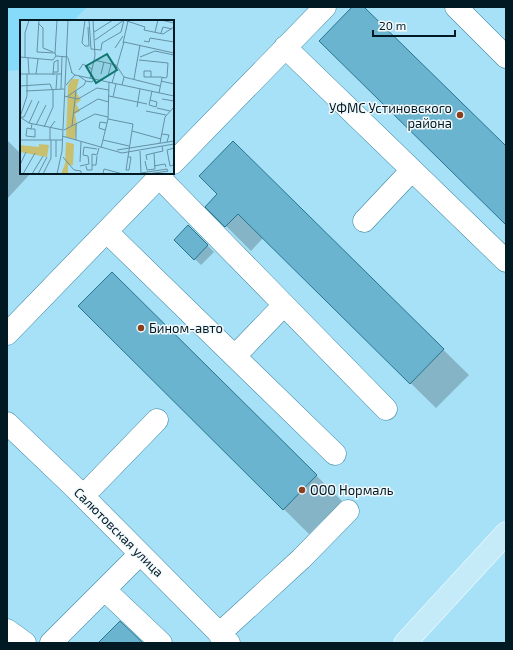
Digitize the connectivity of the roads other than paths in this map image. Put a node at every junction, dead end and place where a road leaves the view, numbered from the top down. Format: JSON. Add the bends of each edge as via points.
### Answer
{"nodes":[{"id":1,"x":325,"y":7,"type":"edge"},
{"id":2,"x":456,"y":7,"type":"edge"},
{"id":3,"x":285,"y":47,"type":"junction"},
{"id":4,"x":506,"y":57,"type":"edge"},
{"id":5,"x":174,"y":162,"type":"edge"},
{"id":6,"x":412,"y":170,"type":"junction"},
{"id":7,"x":162,"y":174,"type":"edge"},
{"id":8,"x":168,"y":174,"type":"edge"},
{"id":9,"x":364,"y":221,"type":"dead end"},
{"id":10,"x":107,"y":232,"type":"junction"},
{"id":11,"x":506,"y":262,"type":"edge"},
{"id":12,"x":284,"y":305,"type":"junction"},
{"id":13,"x":7,"y":334,"type":"edge"},
{"id":14,"x":235,"y":356,"type":"junction"},
{"id":15,"x":386,"y":409,"type":"dead end"},
{"id":16,"x":157,"y":420,"type":"dead end"},
{"id":17,"x":7,"y":423,"type":"edge"},
{"id":18,"x":335,"y":454,"type":"dead end"},
{"id":19,"x":82,"y":495,"type":"junction"},
{"id":20,"x":348,"y":511,"type":"dead end"},
{"id":21,"x":506,"y":533,"type":"edge"},
{"id":22,"x":140,"y":554,"type":"junction"},
{"id":23,"x":105,"y":590,"type":"junction"},
{"id":24,"x":7,"y":630,"type":"edge"},
{"id":25,"x":224,"y":638,"type":"edge"},
{"id":26,"x":25,"y":643,"type":"edge"},
{"id":27,"x":51,"y":643,"type":"edge"},
{"id":28,"x":161,"y":643,"type":"edge"},
{"id":29,"x":405,"y":643,"type":"edge"}],
"edges":[{"from":1,"to":3,"type":"street"},
{"from":2,"to":4,"type":"street"},
{"from":3,"to":5,"type":"street"},
{"from":3,"to":6,"type":"street"},
{"from":6,"to":9,"type":"street"},
{"from":6,"to":11,"type":"street"},
{"from":7,"to":10,"type":"street"},
{"from":8,"to":12,"type":"street"},
{"from":10,"to":13,"type":"street"},
{"from":10,"to":14,"type":"street"},
{"from":12,"to":14,"type":"street"},
{"from":12,"to":15,"type":"street"},
{"from":14,"to":18,"type":"street"},
{"from":16,"to":19,"type":"street"},
{"from":17,"to":19,"type":"street","name":"Салютовская улица"},
{"from":19,"to":22,"type":"street","name":"Салютовская улица"},
{"from":20,"to":25,"type":"street"},
{"from":21,"to":29,"type":"main road"},
{"from":22,"to":23,"type":"street"},
{"from":22,"to":25,"type":"street","name":"Салютовская улица"},
{"from":23,"to":27,"type":"street"},
{"from":23,"to":28,"type":"street"},
{"from":24,"to":26,"type":"street"}]}
